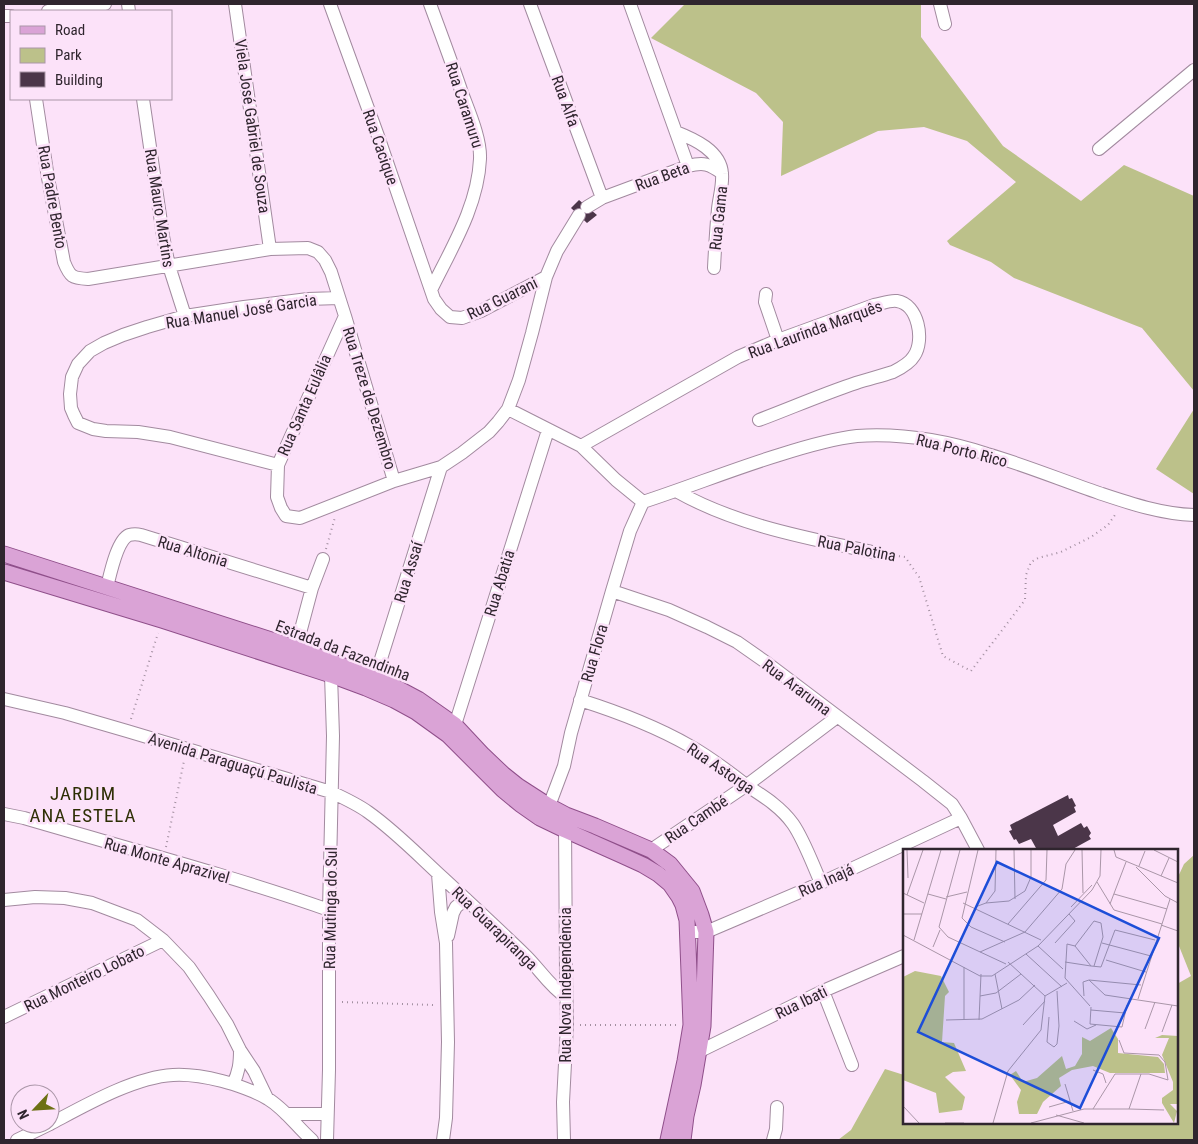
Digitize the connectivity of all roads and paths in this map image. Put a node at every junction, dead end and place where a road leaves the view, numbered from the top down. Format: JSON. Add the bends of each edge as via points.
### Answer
{"nodes":[{"id":1,"x":105,"y":4,"type":"edge"},
{"id":2,"x":235,"y":4,"type":"edge"},
{"id":3,"x":330,"y":4,"type":"edge"},
{"id":4,"x":430,"y":4,"type":"edge"},
{"id":5,"x":530,"y":4,"type":"edge"},
{"id":6,"x":630,"y":4,"type":"edge"},
{"id":7,"x":940,"y":4,"type":"edge"},
{"id":8,"x":56,"y":10,"type":"edge"},
{"id":9,"x":945,"y":24,"type":"dead end"},
{"id":10,"x":1192,"y":75,"type":"edge"},
{"id":11,"x":36,"y":100,"type":"edge"},
{"id":12,"x":143,"y":100,"type":"edge"},
{"id":13,"x":676,"y":132,"type":"junction"},
{"id":14,"x":1099,"y":150,"type":"dead end"},
{"id":15,"x":688,"y":166,"type":"junction"},
{"id":16,"x":722,"y":173,"type":"junction"},
{"id":17,"x":602,"y":198,"type":"junction"},
{"id":18,"x":270,"y":249,"type":"junction"},
{"id":19,"x":169,"y":266,"type":"junction"},
{"id":20,"x":714,"y":268,"type":"dead end"},
{"id":21,"x":546,"y":277,"type":"junction"},
{"id":22,"x":431,"y":290,"type":"junction"},
{"id":23,"x":766,"y":294,"type":"dead end"},
{"id":24,"x":339,"y":298,"type":"junction"},
{"id":25,"x":186,"y":316,"type":"junction"},
{"id":26,"x":345,"y":316,"type":"junction"},
{"id":27,"x":778,"y":340,"type":"junction"},
{"id":28,"x":508,"y":409,"type":"junction"},
{"id":29,"x":759,"y":420,"type":"dead end"},
{"id":30,"x":548,"y":430,"type":"junction"},
{"id":31,"x":581,"y":446,"type":"junction"},
{"id":32,"x":278,"y":465,"type":"junction"},
{"id":33,"x":441,"y":467,"type":"junction"},
{"id":34,"x":394,"y":481,"type":"junction"},
{"id":35,"x":676,"y":491,"type":"junction"},
{"id":36,"x":1124,"y":501,"type":"junction"},
{"id":37,"x":643,"y":502,"type":"junction"},
{"id":38,"x":340,"y":503,"type":"junction"},
{"id":39,"x":1194,"y":515,"type":"edge"},
{"id":40,"x":877,"y":553,"type":"joint"},
{"id":41,"x":4,"y":554,"type":"edge"},
{"id":42,"x":322,"y":559,"type":"joint"},
{"id":43,"x":4,"y":572,"type":"edge"},
{"id":44,"x":107,"y":587,"type":"junction"},
{"id":45,"x":312,"y":588,"type":"junction"},
{"id":46,"x":612,"y":591,"type":"junction"},
{"id":47,"x":162,"y":620,"type":"junction"},
{"id":48,"x":296,"y":648,"type":"junction"},
{"id":49,"x":331,"y":675,"type":"junction"},
{"id":50,"x":376,"y":678,"type":"junction"},
{"id":51,"x":4,"y":699,"type":"edge"},
{"id":52,"x":580,"y":700,"type":"junction"},
{"id":53,"x":837,"y":716,"type":"junction"},
{"id":54,"x":452,"y":730,"type":"junction"},
{"id":55,"x":127,"y":731,"type":"junction"},
{"id":56,"x":187,"y":749,"type":"junction"},
{"id":57,"x":747,"y":785,"type":"junction"},
{"id":58,"x":332,"y":792,"type":"junction"},
{"id":59,"x":550,"y":806,"type":"junction"},
{"id":60,"x":4,"y":814,"type":"edge"},
{"id":61,"x":566,"y":815,"type":"junction"},
{"id":62,"x":961,"y":818,"type":"junction"},
{"id":63,"x":565,"y":830,"type":"junction"},
{"id":64,"x":977,"y":849,"type":"edge"},
{"id":65,"x":651,"y":850,"type":"junction"},
{"id":66,"x":163,"y":859,"type":"junction"},
{"id":67,"x":441,"y":877,"type":"junction"},
{"id":68,"x":821,"y":883,"type":"junction"},
{"id":69,"x":466,"y":899,"type":"junction"},
{"id":70,"x":4,"y":900,"type":"edge"},
{"id":71,"x":329,"y":910,"type":"junction"},
{"id":72,"x":688,"y":932,"type":"junction"},
{"id":73,"x":706,"y":932,"type":"junction"},
{"id":74,"x":163,"y":940,"type":"junction"},
{"id":75,"x":446,"y":943,"type":"junction"},
{"id":76,"x":903,"y":960,"type":"edge"},
{"id":77,"x":566,"y":973,"type":"junction"},
{"id":78,"x":544,"y":975,"type":"junction"},
{"id":79,"x":823,"y":991,"type":"junction"},
{"id":80,"x":566,"y":997,"type":"junction"},
{"id":81,"x":329,"y":1002,"type":"junction"},
{"id":82,"x":447,"y":1005,"type":"junction"},
{"id":83,"x":4,"y":1016,"type":"edge"},
{"id":84,"x":567,"y":1025,"type":"junction"},
{"id":85,"x":691,"y":1025,"type":"junction"},
{"id":86,"x":240,"y":1050,"type":"junction"},
{"id":87,"x":700,"y":1051,"type":"junction"},
{"id":88,"x":852,"y":1065,"type":"dead end"},
{"id":89,"x":233,"y":1084,"type":"junction"},
{"id":90,"x":267,"y":1098,"type":"junction"},
{"id":91,"x":777,"y":1107,"type":"dead end"},
{"id":92,"x":286,"y":1114,"type":"junction"},
{"id":93,"x":327,"y":1114,"type":"junction"},
{"id":94,"x":60,"y":1119,"type":"edge"},
{"id":95,"x":29,"y":1134,"type":"edge"},
{"id":96,"x":17,"y":1140,"type":"edge"},
{"id":97,"x":312,"y":1140,"type":"edge"},
{"id":98,"x":327,"y":1140,"type":"edge"},
{"id":99,"x":443,"y":1140,"type":"edge"},
{"id":100,"x":564,"y":1140,"type":"edge"},
{"id":101,"x":668,"y":1140,"type":"edge"},
{"id":102,"x":683,"y":1140,"type":"edge"},
{"id":103,"x":773,"y":1140,"type":"edge"}],
"edges":[{"from":1,"to":8,"type":"street"},
{"from":2,"to":18,"type":"street","name":"Viela José Gabriel de Souza"},
{"from":3,"to":22,"type":"street","name":"Rua Cacique"},
{"from":4,"to":22,"type":"street","name":"Rua Caramuru","via":[[467,106],[481,156],[471,204]]},
{"from":5,"to":17,"type":"street","name":"Rua Alfa"},
{"from":6,"to":13,"type":"street"},
{"from":7,"to":9,"type":"street"},
{"from":10,"to":14,"type":"street"},
{"from":11,"to":19,"type":"street","name":"Rua Padre Bento","via":[[48,178],[69,274],[88,279]]},
{"from":12,"to":19,"type":"street","name":"Rua Mauro Martins"},
{"from":13,"to":15,"type":"street"},
{"from":13,"to":16,"type":"street","name":"Rua Gama","via":[[707,149],[716,158]]},
{"from":15,"to":16,"type":"street","name":"Rua Beta","via":[[700,163]]},
{"from":15,"to":17,"type":"street","name":"Rua Beta"},
{"from":16,"to":20,"type":"street","name":"Rua Gama"},
{"from":17,"to":21,"type":"street","name":"Rua Guarani","via":[[583,211],[557,251]]},
{"from":18,"to":19,"type":"street"},
{"from":18,"to":24,"type":"street","via":[[300,247],[318,252],[326,260]]},
{"from":19,"to":25,"type":"street","name":"Rua Mauro Martins"},
{"from":21,"to":22,"type":"street","name":"Rua Guarani","via":[[462,318],[450,317],[441,309]]},
{"from":21,"to":28,"type":"street","name":"Rua Santa Eulâlia","via":[[519,380]]},
{"from":23,"to":27,"type":"street","via":[[765,302]]},
{"from":24,"to":25,"type":"street","name":"Rua Manuel José Garcia","via":[[308,299]]},
{"from":24,"to":26,"type":"street"},
{"from":25,"to":32,"type":"street","name":"Rua Manuel José Garcia","via":[[123,335],[90,351],[72,377],[71,408],[78,423],[92,429],[170,437]]},
{"from":26,"to":32,"type":"street","name":"Rua Santa Eulâlia"},
{"from":26,"to":34,"type":"street","name":"Rua Treze de Dezembro"},
{"from":27,"to":29,"type":"street","name":"Rua Laurinda Marquês","via":[[874,305],[897,301],[915,316],[920,334],[914,356],[894,371]]},
{"from":27,"to":31,"type":"street","name":"Rua Laurinda Marquês","via":[[738,357]]},
{"from":28,"to":30,"type":"street"},
{"from":28,"to":33,"type":"street","name":"Rua Santa Eulâlia","via":[[489,432]]},
{"from":30,"to":31,"type":"street"},
{"from":30,"to":54,"type":"street","name":"Rua Abatia"},
{"from":31,"to":37,"type":"street"},
{"from":32,"to":38,"type":"street","name":"Rua Santa Eulâlia","via":[[277,497],[286,516],[300,518]]},
{"from":33,"to":34,"type":"street","name":"Rua Santa Eulâlia"},
{"from":33,"to":50,"type":"street","name":"Rua Assaí"},
{"from":34,"to":38,"type":"street","name":"Rua Santa Eulâlia"},
{"from":35,"to":36,"type":"street","name":"Rua Porto Rico","via":[[796,449],[855,436],[887,435],[960,446]]},
{"from":35,"to":37,"type":"street","name":"Rua Porto Rico"},
{"from":35,"to":40,"type":"street","name":"Rua Palotina","via":[[713,510],[750,523],[794,536]]},
{"from":36,"to":39,"type":"street","name":"Rua Porto Rico"},
{"from":36,"to":40,"type":"path","name":"Rua Palotina","via":[[1108,526],[1061,552],[1031,562],[1026,575],[1025,600],[971,671],[943,656],[918,577],[905,557]]},
{"from":37,"to":46,"type":"street","name":"Rua Flora","via":[[630,531]]},
{"from":38,"to":42,"type":"path"},
{"from":41,"to":44,"type":"main road","name":"Estrada da Fazendinha"},
{"from":42,"to":45,"type":"street"},
{"from":43,"to":47,"type":"main road","name":"Estrada da Fazendinha"},
{"from":44,"to":45,"type":"street","name":"Rua Altonia","via":[[122,543],[126,536],[132,534]]},
{"from":44,"to":48,"type":"main road","name":"Estrada da Fazendinha"},
{"from":45,"to":48,"type":"street"},
{"from":46,"to":52,"type":"street","name":"Rua Flora"},
{"from":46,"to":53,"type":"street","name":"Rua Araruma","via":[[669,610],[737,642]]},
{"from":47,"to":49,"type":"main road","name":"Estrada da Fazendinha"},
{"from":47,"to":55,"type":"path"},
{"from":48,"to":50,"type":"main road","name":"Estrada da Fazendinha"},
{"from":49,"to":54,"type":"main road","name":"Estrada da Fazendinha","via":[[394,700]]},
{"from":49,"to":58,"type":"street","name":"Rua Mutinga do Sul"},
{"from":50,"to":54,"type":"main road","name":"Estrada da Fazendinha","via":[[418,699]]},
{"from":51,"to":55,"type":"street","name":"Avenida Paraguaçú Paulista"},
{"from":52,"to":57,"type":"street","name":"Rua Astorga","via":[[665,732]]},
{"from":52,"to":59,"type":"street","name":"Rua Flora","via":[[564,766]]},
{"from":53,"to":57,"type":"street","name":"Rua Cambé"},
{"from":53,"to":62,"type":"street","name":"Rua Araruma","via":[[942,795]]},
{"from":54,"to":59,"type":"main road","name":"Estrada da Fazendinha","via":[[518,786]]},
{"from":54,"to":63,"type":"main road","name":"Estrada da Fazendinha","via":[[503,790],[540,818]]},
{"from":55,"to":56,"type":"street","name":"Avenida Paraguaçú Paulista"},
{"from":56,"to":58,"type":"street","name":"Avenida Paraguaçú Paulista"},
{"from":56,"to":66,"type":"path"},
{"from":57,"to":65,"type":"street","name":"Rua Cambé"},
{"from":57,"to":68,"type":"street","name":"Rua Astorga","via":[[793,824]]},
{"from":58,"to":67,"type":"street","name":"Avenida Paraguaçú Paulista","via":[[388,827]]},
{"from":58,"to":71,"type":"street","name":"Rua Mutinga do Sul"},
{"from":59,"to":61,"type":"main road","name":"Estrada da Fazendinha"},
{"from":60,"to":66,"type":"street","name":"Rua Monte Aprazivel"},
{"from":61,"to":63,"type":"street","name":"Rua Nova Independência"},
{"from":61,"to":65,"type":"main road","name":"Estrada da Fazendinha"},
{"from":62,"to":64,"type":"street","name":"Rua Araruma"},
{"from":62,"to":68,"type":"street","name":"Rua Inajá"},
{"from":63,"to":72,"type":"main road","name":"Estrada da Fazendinha","via":[[658,874],[670,884],[683,905]]},
{"from":63,"to":77,"type":"street","name":"Rua Nova Independência"},
{"from":65,"to":73,"type":"main road","name":"Estrada da Fazendinha","via":[[670,864],[692,891]]},
{"from":66,"to":71,"type":"street","name":"Rua Monte Aprazivel"},
{"from":67,"to":69,"type":"street","name":"Rua Guarapiranga"},
{"from":67,"to":75,"type":"street","via":[[441,912]]},
{"from":68,"to":73,"type":"street","name":"Rua Inajá"},
{"from":69,"to":75,"type":"street","via":[[453,912]]},
{"from":69,"to":78,"type":"street","name":"Rua Guarapiranga"},
{"from":70,"to":74,"type":"street","via":[[66,898],[92,903],[137,920]]},
{"from":71,"to":81,"type":"street","name":"Rua Mutinga do Sul"},
{"from":72,"to":73,"type":"street","name":"Rua Inajá"},
{"from":72,"to":85,"type":"main road","name":"Estrada da Fazendinha"},
{"from":73,"to":87,"type":"main road","name":"Estrada da Fazendinha"},
{"from":74,"to":83,"type":"street","name":"Rua Monteiro Lobato"},
{"from":74,"to":86,"type":"street","via":[[189,967]]},
{"from":75,"to":82,"type":"street"},
{"from":76,"to":79,"type":"street","name":"Rua Ibati"},
{"from":77,"to":78,"type":"street"},
{"from":77,"to":80,"type":"street","name":"Rua Nova Independência"},
{"from":78,"to":80,"type":"street","name":"Rua Guarapiranga"},
{"from":79,"to":87,"type":"street","name":"Rua Ibati"},
{"from":79,"to":88,"type":"street"},
{"from":80,"to":84,"type":"street","name":"Rua Nova Independência"},
{"from":81,"to":82,"type":"path"},
{"from":81,"to":93,"type":"street","name":"Rua Mutinga do Sul"},
{"from":82,"to":99,"type":"street","via":[[448,1083]]},
{"from":84,"to":85,"type":"path"},
{"from":84,"to":100,"type":"street","name":"Rua Nova Independência"},
{"from":85,"to":101,"type":"main road","name":"Estrada da Fazendinha"},
{"from":86,"to":89,"type":"street","via":[[240,1066]]},
{"from":86,"to":90,"type":"street"},
{"from":87,"to":102,"type":"main road","name":"Estrada da Fazendinha"},
{"from":89,"to":90,"type":"street"},
{"from":89,"to":94,"type":"street","via":[[202,1076],[172,1075],[122,1088]]},
{"from":90,"to":92,"type":"street"},
{"from":91,"to":103,"type":"street"},
{"from":92,"to":93,"type":"street"},
{"from":92,"to":97,"type":"street"},
{"from":93,"to":98,"type":"street","name":"Rua Mutinga do Sul"},
{"from":95,"to":96,"type":"street"}]}
